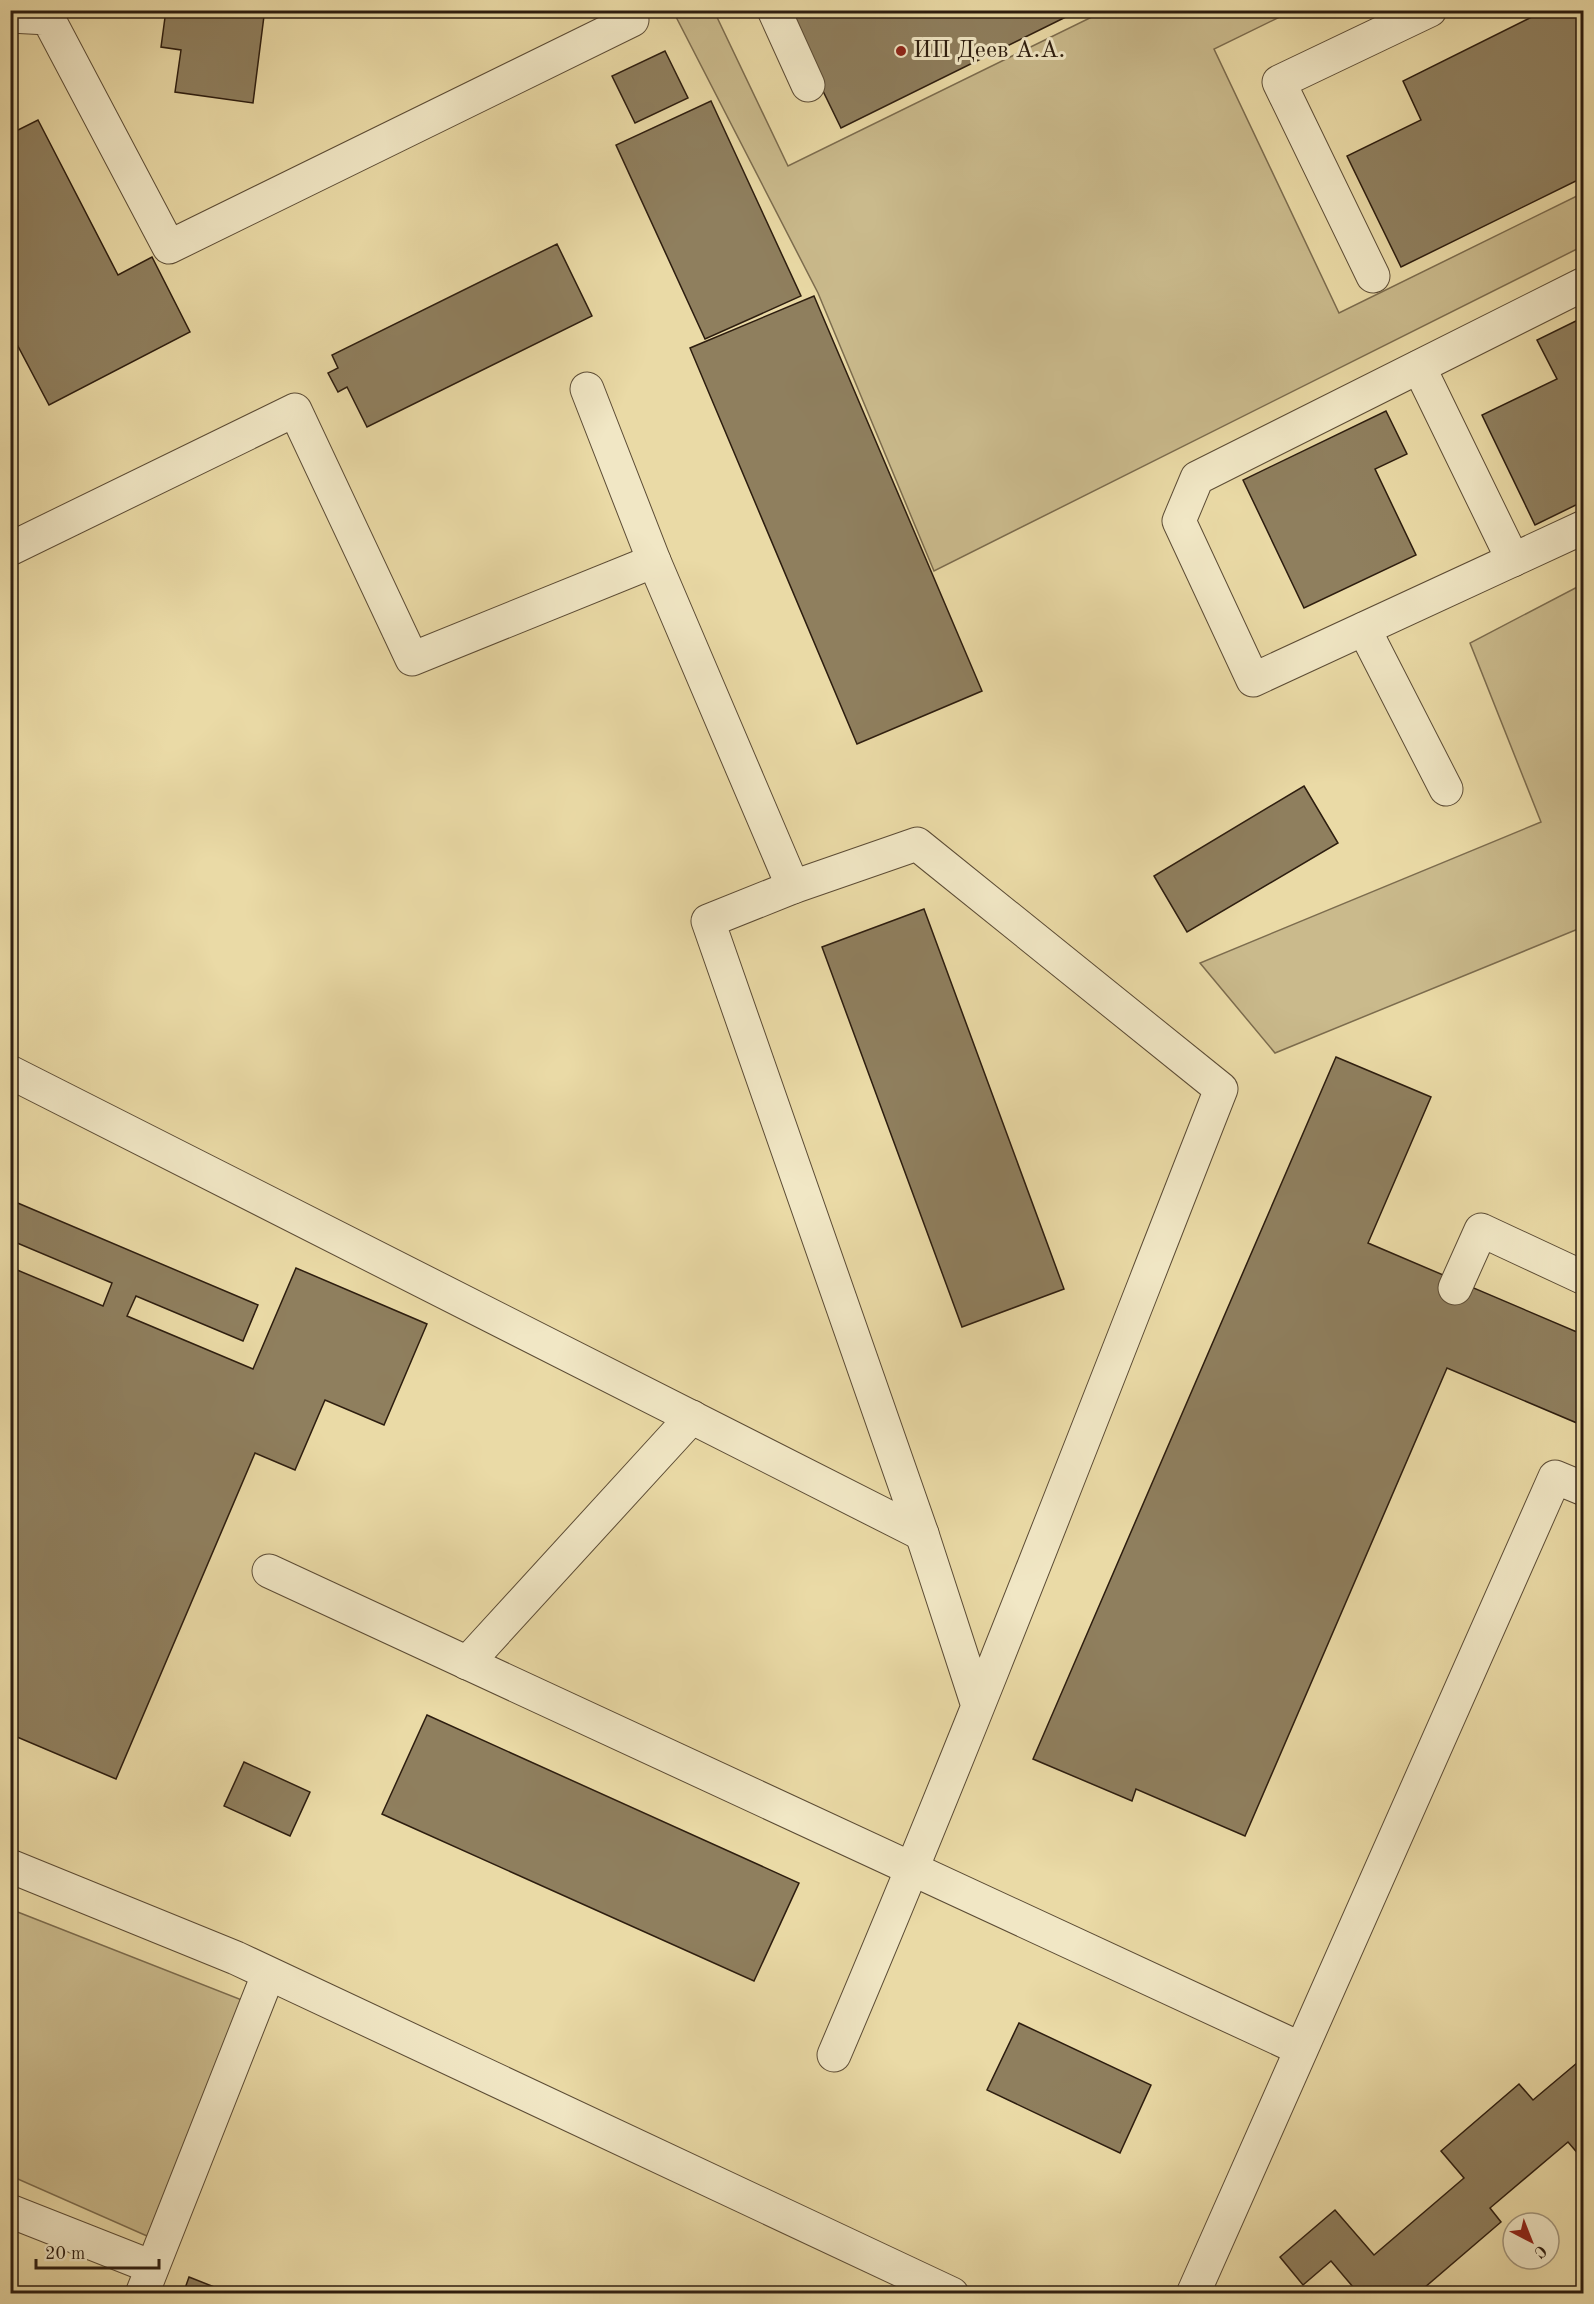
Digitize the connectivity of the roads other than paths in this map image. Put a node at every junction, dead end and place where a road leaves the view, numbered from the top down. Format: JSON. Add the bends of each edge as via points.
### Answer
{"nodes":[{"id":1,"x":628,"y":10,"type":"edge"},
{"id":2,"x":774,"y":10,"type":"edge"},
{"id":3,"x":1430,"y":10,"type":"edge"},
{"id":4,"x":10,"y":16,"type":"edge"},
{"id":5,"x":808,"y":85,"type":"dead end"},
{"id":6,"x":1373,"y":276,"type":"dead end"},
{"id":7,"x":1584,"y":285,"type":"edge"},
{"id":8,"x":1419,"y":367,"type":"junction"},
{"id":9,"x":587,"y":389,"type":"dead end"},
{"id":10,"x":1584,"y":527,"type":"edge"},
{"id":11,"x":10,"y":549,"type":"edge"},
{"id":12,"x":1513,"y":560,"type":"junction"},
{"id":13,"x":654,"y":561,"type":"junction"},
{"id":14,"x":1364,"y":629,"type":"junction"},
{"id":15,"x":1446,"y":789,"type":"dead end"},
{"id":16,"x":793,"y":887,"type":"junction"},
{"id":17,"x":10,"y":1072,"type":"edge"},
{"id":18,"x":1584,"y":1278,"type":"edge"},
{"id":19,"x":1455,"y":1288,"type":"dead end"},
{"id":20,"x":692,"y":1417,"type":"junction"},
{"id":21,"x":1584,"y":1489,"type":"edge"},
{"id":22,"x":922,"y":1534,"type":"junction"},
{"id":23,"x":269,"y":1571,"type":"dead end"},
{"id":24,"x":467,"y":1662,"type":"junction"},
{"id":25,"x":978,"y":1706,"type":"junction"},
{"id":26,"x":10,"y":1866,"type":"edge"},
{"id":27,"x":913,"y":1869,"type":"junction"},
{"id":28,"x":268,"y":1975,"type":"junction"},
{"id":29,"x":1301,"y":2049,"type":"junction"},
{"id":30,"x":834,"y":2055,"type":"dead end"},
{"id":31,"x":10,"y":2211,"type":"edge"},
{"id":32,"x":147,"y":2280,"type":"edge"},
{"id":33,"x":952,"y":2294,"type":"edge"},
{"id":34,"x":1193,"y":2294,"type":"edge"}],
"edges":[{"from":1,"to":4,"type":"lane","via":[[632,20],[169,248],[48,18]]},
{"from":2,"to":5,"type":"lane"},
{"from":3,"to":6,"type":"lane","via":[[1280,82]]},
{"from":7,"to":8,"type":"lane"},
{"from":8,"to":12,"type":"lane"},
{"from":8,"to":14,"type":"lane","via":[[1197,478],[1179,521],[1253,681]]},
{"from":9,"to":13,"type":"lane"},
{"from":10,"to":12,"type":"lane"},
{"from":11,"to":13,"type":"lane","via":[[296,410],[412,659]]},
{"from":12,"to":14,"type":"lane"},
{"from":13,"to":16,"type":"lane"},
{"from":14,"to":15,"type":"lane"},
{"from":16,"to":22,"type":"lane","via":[[708,921]]},
{"from":16,"to":25,"type":"lane","via":[[917,844],[1221,1089]]},
{"from":17,"to":20,"type":"lane"},
{"from":18,"to":19,"type":"lane","via":[[1481,1230]]},
{"from":20,"to":22,"type":"lane"},
{"from":20,"to":24,"type":"lane"},
{"from":21,"to":29,"type":"lane","via":[[1555,1477]]},
{"from":22,"to":25,"type":"lane"},
{"from":23,"to":24,"type":"lane"},
{"from":24,"to":27,"type":"lane"},
{"from":25,"to":27,"type":"lane"},
{"from":26,"to":28,"type":"lane","via":[[236,1958]]},
{"from":27,"to":29,"type":"lane"},
{"from":27,"to":30,"type":"lane"},
{"from":28,"to":32,"type":"lane"},
{"from":28,"to":33,"type":"lane"},
{"from":29,"to":34,"type":"lane"},
{"from":31,"to":32,"type":"lane"}]}
